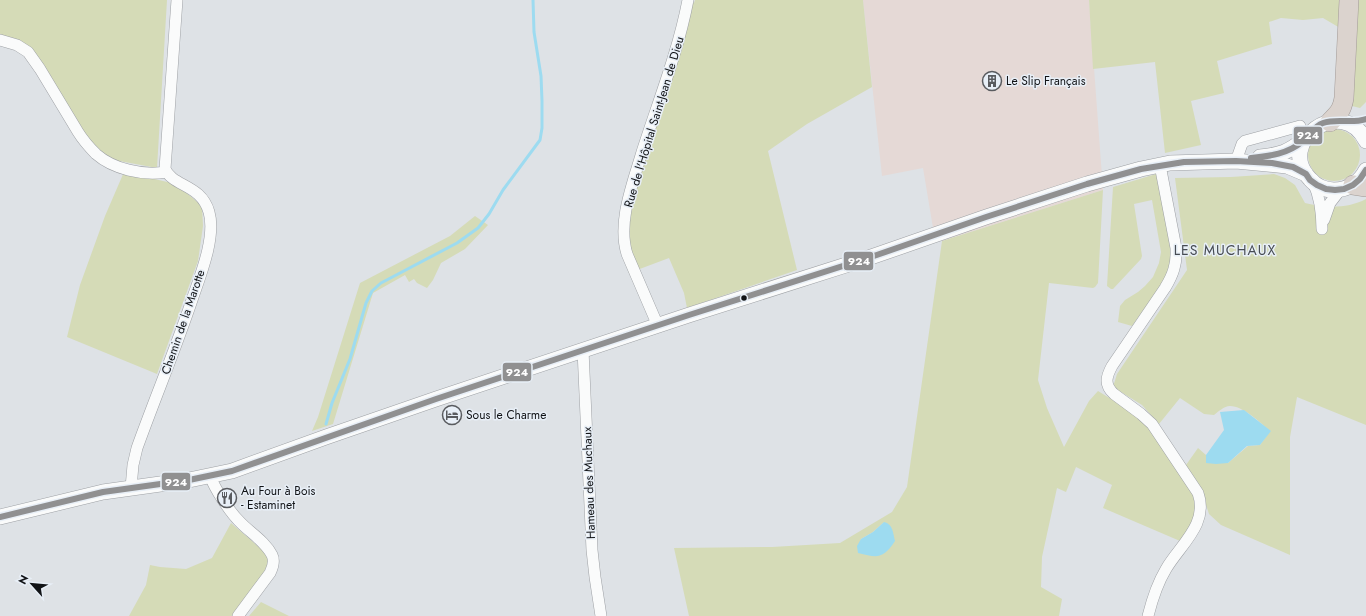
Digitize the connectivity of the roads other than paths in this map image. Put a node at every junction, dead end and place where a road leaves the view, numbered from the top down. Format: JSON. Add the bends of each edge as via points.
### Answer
{"nodes":[{"id":1,"x":177,"y":0,"type":"edge"},
{"id":2,"x":688,"y":0,"type":"edge"},
{"id":3,"x":1349,"y":0,"type":"edge"},
{"id":4,"x":0,"y":40,"type":"edge"},
{"id":5,"x":1366,"y":120,"type":"edge"},
{"id":6,"x":1338,"y":122,"type":"junction"},
{"id":7,"x":1303,"y":133,"type":"junction"},
{"id":8,"x":1366,"y":142,"type":"edge"},
{"id":9,"x":1236,"y":161,"type":"junction"},
{"id":10,"x":1160,"y":165,"type":"junction"},
{"id":11,"x":1366,"y":170,"type":"edge"},
{"id":12,"x":166,"y":172,"type":"junction"},
{"id":13,"x":1310,"y":178,"type":"junction"},
{"id":14,"x":1353,"y":187,"type":"edge"},
{"id":15,"x":658,"y":326,"type":"junction"},
{"id":16,"x":583,"y":350,"type":"junction"},
{"id":17,"x":210,"y":476,"type":"junction"},
{"id":18,"x":131,"y":488,"type":"junction"},
{"id":19,"x":0,"y":517,"type":"edge"},
{"id":20,"x":238,"y":616,"type":"edge"},
{"id":21,"x":601,"y":616,"type":"edge"},
{"id":22,"x":1148,"y":616,"type":"edge"}],
"edges":[{"from":1,"to":12,"type":"street"},
{"from":2,"to":15,"type":"street","name":"Rue de l'Hôpital Saint-Jean de Dieu","via":[[636,171],[624,234],[624,244],[631,264]]},
{"from":3,"to":6,"type":"highway","via":[[1344,98]]},
{"from":4,"to":12,"type":"street","via":[[17,45],[28,52],[78,132],[96,154],[110,163],[130,170]]},
{"from":5,"to":6,"type":"main road"},
{"from":6,"to":7,"type":"main road"},
{"from":6,"to":8,"type":"main road","via":[[1358,130]]},
{"from":7,"to":9,"type":"main road","via":[[1293,148],[1284,153]]},
{"from":7,"to":9,"type":"street","via":[[1245,141]]},
{"from":7,"to":13,"type":"main road","via":[[1301,159]]},
{"from":9,"to":10,"type":"main road"},
{"from":9,"to":13,"type":"main road","via":[[1287,166]]},
{"from":10,"to":15,"type":"main road","via":[[1080,187]]},
{"from":10,"to":22,"type":"street","via":[[1176,248],[1173,275],[1112,366],[1106,382],[1114,394],[1141,414],[1156,430],[1198,493],[1201,510],[1195,528],[1160,580]]},
{"from":11,"to":14,"type":"main road"},
{"from":12,"to":18,"type":"street","name":"Chemin de la Marotte","via":[[203,199],[209,211],[210,231],[194,295],[137,448]]},
{"from":13,"to":14,"type":"main road","via":[[1326,189]]},
{"from":13,"to":14,"type":"street","via":[[1320,202],[1322,228],[1333,198]]},
{"from":15,"to":16,"type":"main road"},
{"from":16,"to":17,"type":"main road","via":[[326,437],[244,468]]},
{"from":16,"to":21,"type":"street","name":"Hameau des Muchaux","via":[[592,550]]},
{"from":17,"to":18,"type":"main road"},
{"from":17,"to":20,"type":"street","via":[[234,516],[265,547],[273,559],[270,573]]},
{"from":18,"to":19,"type":"main road","via":[[103,492]]}]}
